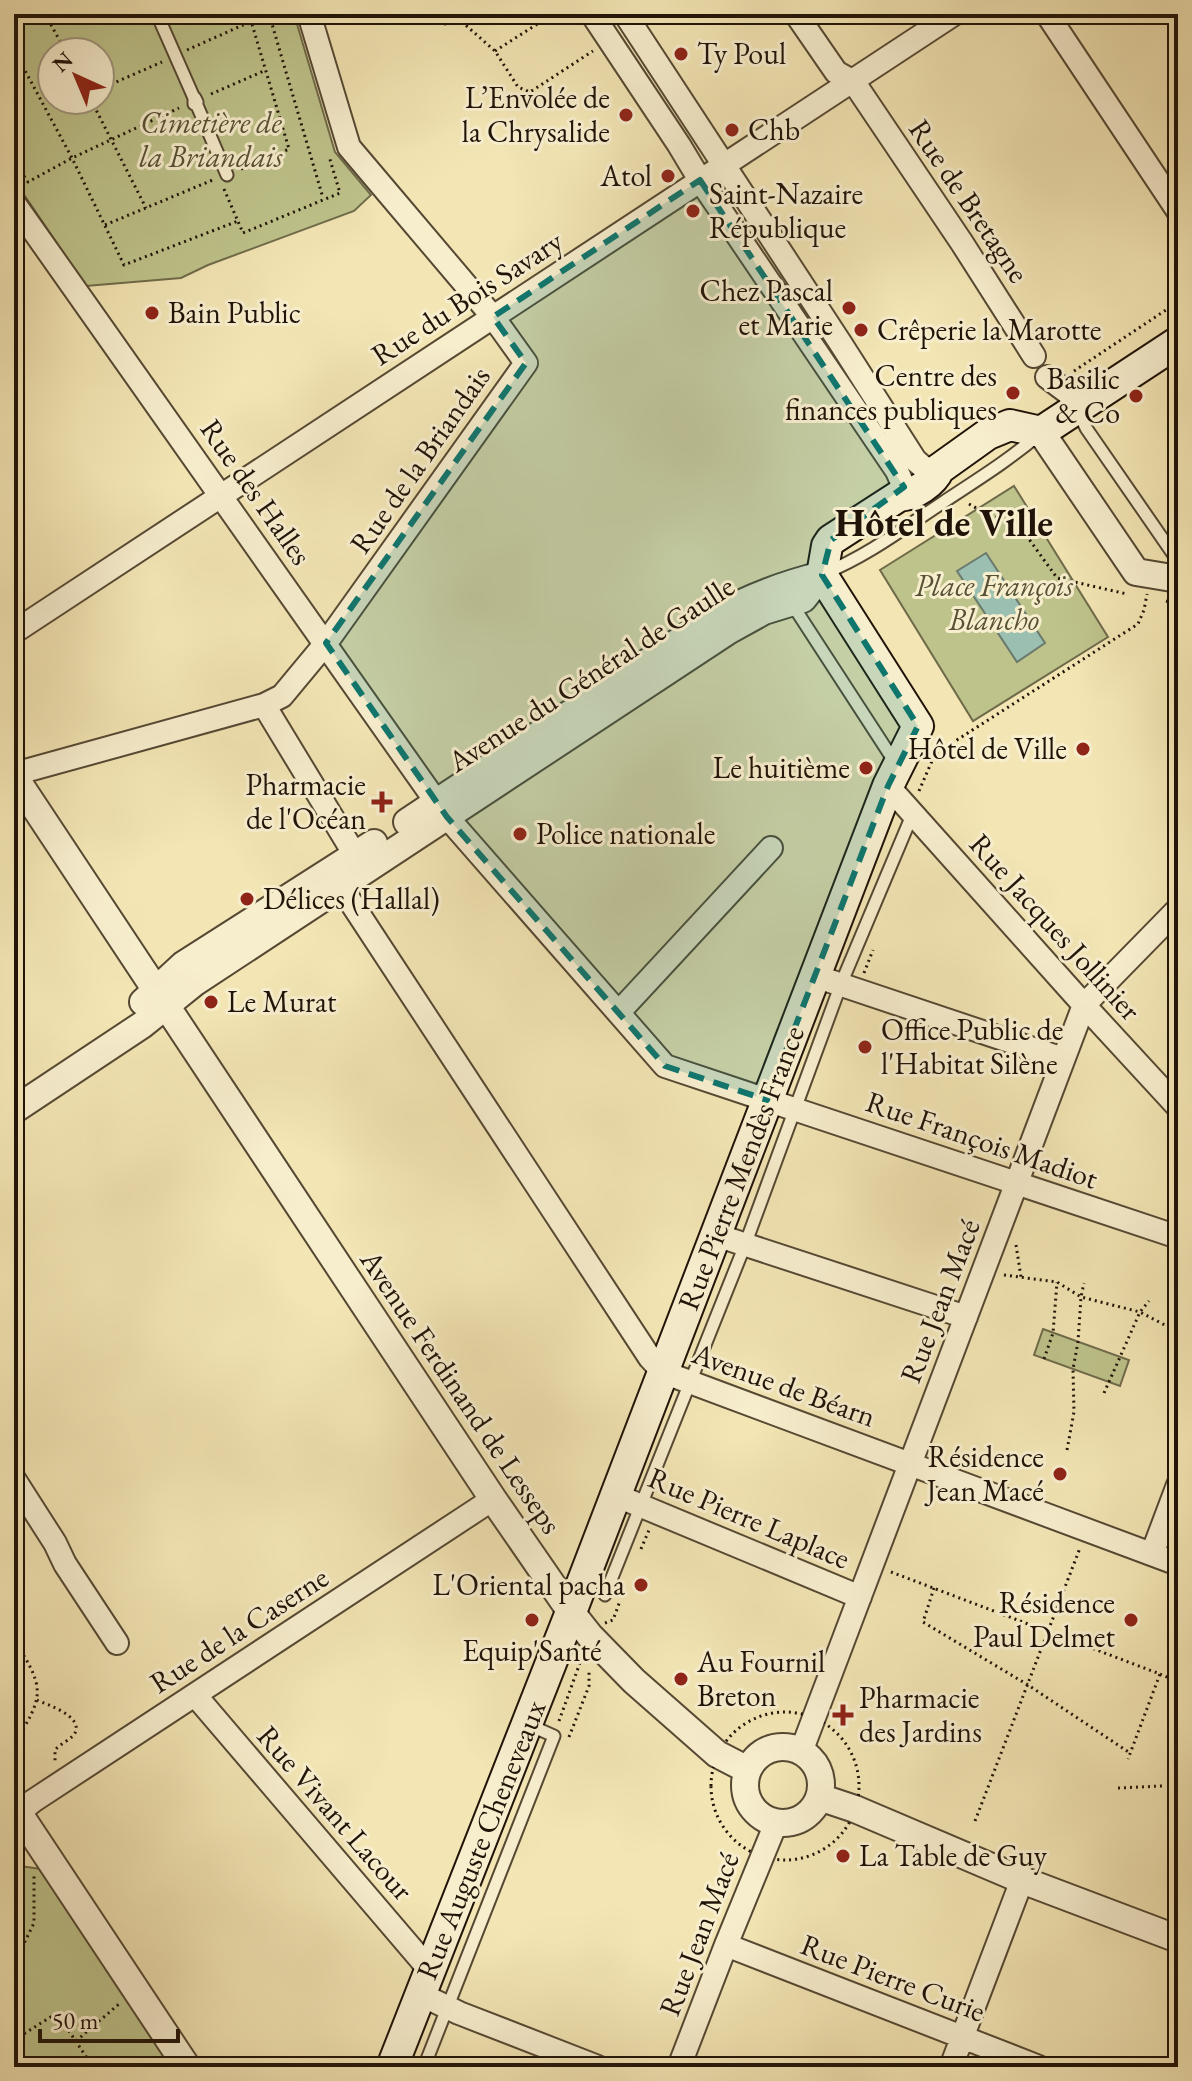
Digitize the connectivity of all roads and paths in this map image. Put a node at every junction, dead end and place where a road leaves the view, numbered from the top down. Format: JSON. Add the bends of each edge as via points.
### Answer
{"nodes":[{"id":1,"x":19,"y":14,"type":"edge"},
{"id":2,"x":45,"y":14,"type":"edge"},
{"id":3,"x":157,"y":14,"type":"edge"},
{"id":4,"x":284,"y":14,"type":"edge"},
{"id":5,"x":309,"y":14,"type":"edge"},
{"id":6,"x":553,"y":14,"type":"edge"},
{"id":7,"x":592,"y":14,"type":"edge"},
{"id":8,"x":625,"y":14,"type":"edge"},
{"id":9,"x":796,"y":14,"type":"edge"},
{"id":10,"x":954,"y":14,"type":"edge"},
{"id":11,"x":1047,"y":14,"type":"edge"},
{"id":12,"x":269,"y":16,"type":"edge"},
{"id":13,"x":14,"y":17,"type":"edge"},
{"id":14,"x":444,"y":24,"type":"dead end"},
{"id":15,"x":57,"y":36,"type":"edge"},
{"id":16,"x":14,"y":50,"type":"edge"},
{"id":17,"x":495,"y":51,"type":"junction"},
{"id":18,"x":593,"y":52,"type":"dead end"},
{"id":19,"x":176,"y":56,"type":"junction"},
{"id":20,"x":266,"y":70,"type":"dead end"},
{"id":21,"x":852,"y":81,"type":"junction"},
{"id":22,"x":116,"y":82,"type":"edge"},
{"id":23,"x":195,"y":101,"type":"junction"},
{"id":24,"x":100,"y":116,"type":"edge"},
{"id":25,"x":112,"y":139,"type":"junction"},
{"id":26,"x":327,"y":148,"type":"dead end"},
{"id":27,"x":72,"y":158,"type":"junction"},
{"id":28,"x":14,"y":161,"type":"edge"},
{"id":29,"x":724,"y":164,"type":"junction"},
{"id":30,"x":223,"y":176,"type":"joint"},
{"id":31,"x":700,"y":180,"type":"junction"},
{"id":32,"x":324,"y":200,"type":"junction"},
{"id":33,"x":14,"y":203,"type":"edge"},
{"id":34,"x":146,"y":208,"type":"dead end"},
{"id":35,"x":1178,"y":211,"type":"edge"},
{"id":36,"x":238,"y":221,"type":"junction"},
{"id":37,"x":1178,"y":302,"type":"edge"},
{"id":38,"x":493,"y":317,"type":"junction"},
{"id":39,"x":1178,"y":319,"type":"edge"},
{"id":40,"x":1178,"y":330,"type":"edge"},
{"id":41,"x":1178,"y":342,"type":"edge"},
{"id":42,"x":1034,"y":356,"type":"dead end"},
{"id":43,"x":1064,"y":392,"type":"junction"},
{"id":44,"x":1041,"y":432,"type":"junction"},
{"id":45,"x":935,"y":469,"type":"junction"},
{"id":46,"x":901,"y":491,"type":"junction"},
{"id":47,"x":222,"y":495,"type":"junction"},
{"id":48,"x":967,"y":503,"type":"dead end"},
{"id":49,"x":1178,"y":561,"type":"edge"},
{"id":50,"x":822,"y":575,"type":"junction"},
{"id":51,"x":1178,"y":579,"type":"edge"},
{"id":52,"x":792,"y":603,"type":"junction"},
{"id":53,"x":14,"y":632,"type":"edge"},
{"id":54,"x":326,"y":643,"type":"junction"},
{"id":55,"x":264,"y":705,"type":"junction"},
{"id":56,"x":14,"y":775,"type":"edge"},
{"id":57,"x":893,"y":776,"type":"junction"},
{"id":58,"x":442,"y":809,"type":"junction"},
{"id":59,"x":913,"y":813,"type":"junction"},
{"id":60,"x":771,"y":848,"type":"dead end"},
{"id":61,"x":362,"y":862,"type":"junction"},
{"id":62,"x":336,"y":879,"type":"junction"},
{"id":63,"x":1178,"y":909,"type":"edge"},
{"id":64,"x":828,"y":980,"type":"junction"},
{"id":65,"x":161,"y":998,"type":"junction"},
{"id":66,"x":1084,"y":1005,"type":"junction"},
{"id":67,"x":619,"y":1012,"type":"junction"},
{"id":68,"x":1063,"y":1059,"type":"junction"},
{"id":69,"x":14,"y":1089,"type":"edge"},
{"id":70,"x":14,"y":1100,"type":"edge"},
{"id":71,"x":781,"y":1104,"type":"junction"},
{"id":72,"x":1178,"y":1107,"type":"edge"},
{"id":73,"x":14,"y":1110,"type":"edge"},
{"id":74,"x":1017,"y":1183,"type":"junction"},
{"id":75,"x":716,"y":1235,"type":"junction"},
{"id":76,"x":1178,"y":1237,"type":"edge"},
{"id":77,"x":745,"y":1245,"type":"junction"},
{"id":78,"x":1016,"y":1245,"type":"dead end"},
{"id":79,"x":996,"y":1274,"type":"dead end"},
{"id":80,"x":1021,"y":1277,"type":"junction"},
{"id":81,"x":1057,"y":1282,"type":"junction"},
{"id":82,"x":1084,"y":1283,"type":"dead end"},
{"id":83,"x":1081,"y":1297,"type":"junction"},
{"id":84,"x":1149,"y":1301,"type":"dead end"},
{"id":85,"x":1140,"y":1312,"type":"junction"},
{"id":86,"x":966,"y":1317,"type":"junction"},
{"id":87,"x":1178,"y":1332,"type":"edge"},
{"id":88,"x":1044,"y":1359,"type":"dead end"},
{"id":89,"x":663,"y":1372,"type":"junction"},
{"id":90,"x":691,"y":1383,"type":"junction"},
{"id":91,"x":1104,"y":1393,"type":"dead end"},
{"id":92,"x":1067,"y":1450,"type":"dead end"},
{"id":93,"x":910,"y":1464,"type":"junction"},
{"id":94,"x":14,"y":1479,"type":"edge"},
{"id":95,"x":1178,"y":1485,"type":"edge"},
{"id":96,"x":493,"y":1499,"type":"junction"},
{"id":97,"x":628,"y":1501,"type":"junction"},
{"id":98,"x":1087,"y":1530,"type":"junction"},
{"id":99,"x":1152,"y":1554,"type":"junction"},
{"id":100,"x":1178,"y":1564,"type":"edge"},
{"id":101,"x":872,"y":1565,"type":"junction"},
{"id":102,"x":934,"y":1588,"type":"junction"},
{"id":103,"x":605,"y":1595,"type":"dead end"},
{"id":104,"x":860,"y":1597,"type":"junction"},
{"id":105,"x":571,"y":1612,"type":"junction"},
{"id":106,"x":1048,"y":1632,"type":"junction"},
{"id":107,"x":590,"y":1636,"type":"junction"},
{"id":108,"x":14,"y":1640,"type":"edge"},
{"id":109,"x":117,"y":1643,"type":"dead end"},
{"id":110,"x":1160,"y":1674,"type":"junction"},
{"id":111,"x":1178,"y":1682,"type":"edge"},
{"id":112,"x":1028,"y":1685,"type":"junction"},
{"id":113,"x":195,"y":1695,"type":"junction"},
{"id":114,"x":37,"y":1700,"type":"junction"},
{"id":115,"x":814,"y":1718,"type":"junction"},
{"id":116,"x":527,"y":1724,"type":"junction"},
{"id":117,"x":554,"y":1736,"type":"junction"},
{"id":118,"x":14,"y":1744,"type":"edge"},
{"id":119,"x":801,"y":1752,"type":"junction"},
{"id":120,"x":1130,"y":1753,"type":"junction"},
{"id":121,"x":717,"y":1754,"type":"junction"},
{"id":122,"x":1128,"y":1759,"type":"dead end"},
{"id":123,"x":57,"y":1767,"type":"dead end"},
{"id":124,"x":748,"y":1770,"type":"junction"},
{"id":125,"x":1162,"y":1786,"type":"dead end"},
{"id":126,"x":1118,"y":1788,"type":"dead end"},
{"id":127,"x":819,"y":1797,"type":"junction"},
{"id":128,"x":855,"y":1809,"type":"junction"},
{"id":129,"x":16,"y":1811,"type":"edge"},
{"id":130,"x":975,"y":1821,"type":"dead end"},
{"id":131,"x":776,"y":1823,"type":"junction"},
{"id":132,"x":761,"y":1857,"type":"junction"},
{"id":133,"x":37,"y":1868,"type":"dead end"},
{"id":134,"x":1022,"y":1880,"type":"junction"},
{"id":135,"x":1178,"y":1939,"type":"edge"},
{"id":136,"x":726,"y":1945,"type":"junction"},
{"id":137,"x":14,"y":1964,"type":"edge"},
{"id":138,"x":431,"y":1966,"type":"junction"},
{"id":139,"x":420,"y":1994,"type":"junction"},
{"id":140,"x":120,"y":2003,"type":"dead end"},
{"id":141,"x":447,"y":2008,"type":"junction"},
{"id":142,"x":962,"y":2037,"type":"junction"},
{"id":143,"x":14,"y":2040,"type":"edge"},
{"id":144,"x":75,"y":2041,"type":"junction"},
{"id":145,"x":93,"y":2067,"type":"edge"},
{"id":146,"x":187,"y":2067,"type":"edge"},
{"id":147,"x":392,"y":2067,"type":"edge"},
{"id":148,"x":424,"y":2067,"type":"edge"},
{"id":149,"x":598,"y":2067,"type":"edge"},
{"id":150,"x":679,"y":2067,"type":"edge"},
{"id":151,"x":951,"y":2067,"type":"edge"},
{"id":152,"x":1039,"y":2067,"type":"edge"}],
"edges":[{"from":1,"to":13,"type":"path"},
{"from":2,"to":15,"type":"path"},
{"from":3,"to":19,"type":"lane"},
{"from":4,"to":12,"type":"path"},
{"from":5,"to":38,"type":"street","via":[[349,147]]},
{"from":6,"to":17,"type":"path"},
{"from":7,"to":31,"type":"street"},
{"from":8,"to":29,"type":"street"},
{"from":9,"to":21,"type":"street","name":"Rue de Bretagne","via":[[836,72]]},
{"from":10,"to":21,"type":"street","name":"Rue du Bois Savary"},
{"from":11,"to":35,"type":"street"},
{"from":12,"to":19,"type":"path"},
{"from":12,"to":32,"type":"path"},
{"from":14,"to":17,"type":"path","via":[[461,21]]},
{"from":16,"to":27,"type":"path"},
{"from":17,"to":18,"type":"path","via":[[518,87],[530,92]]},
{"from":19,"to":22,"type":"path"},
{"from":19,"to":23,"type":"lane"},
{"from":20,"to":23,"type":"path"},
{"from":21,"to":29,"type":"street","name":"Rue du Bois Savary"},
{"from":21,"to":42,"type":"street","name":"Rue de Bretagne"},
{"from":23,"to":25,"type":"path"},
{"from":23,"to":30,"type":"lane"},
{"from":24,"to":25,"type":"path"},
{"from":25,"to":27,"type":"path"},
{"from":25,"to":34,"type":"path"},
{"from":26,"to":32,"type":"path","via":[[340,193]]},
{"from":27,"to":28,"type":"path","via":[[28,182]]},
{"from":27,"to":36,"type":"path","via":[[124,265]]},
{"from":29,"to":31,"type":"street","name":"Rue du Bois Savary"},
{"from":29,"to":45,"type":"street","via":[[915,460]]},
{"from":30,"to":36,"type":"path"},
{"from":31,"to":38,"type":"street","name":"Rue du Bois Savary"},
{"from":31,"to":46,"type":"street","via":[[897,471]]},
{"from":32,"to":36,"type":"path","via":[[243,233]]},
{"from":33,"to":47,"type":"street","name":"Rue des Halles"},
{"from":37,"to":43,"type":"path"},
{"from":38,"to":47,"type":"street","name":"Rue du Bois Savary"},
{"from":38,"to":54,"type":"street","name":"Rue de la Briandais","via":[[526,363]]},
{"from":39,"to":43,"type":"main road"},
{"from":40,"to":43,"type":"lane"},
{"from":41,"to":43,"type":"main road"},
{"from":43,"to":44,"type":"main road","via":[[1051,404]]},
{"from":43,"to":49,"type":"lane"},
{"from":44,"to":45,"type":"main road","via":[[1010,425]]},
{"from":44,"to":50,"type":"lane","via":[[851,562]]},
{"from":44,"to":51,"type":"street","via":[[1136,572]]},
{"from":45,"to":46,"type":"main road","via":[[936,477],[909,495]]},
{"from":46,"to":50,"type":"main road","via":[[831,540]]},
{"from":47,"to":53,"type":"street","name":"Rue du Bois Savary"},
{"from":47,"to":54,"type":"street","name":"Rue des Halles"},
{"from":48,"to":59,"type":"path","via":[[994,518],[1011,514],[1057,578],[1146,597],[1144,610],[1138,624],[935,754]]},
{"from":50,"to":52,"type":"street","name":"Avenue du Général de Gaulle","via":[[803,599]]},
{"from":50,"to":57,"type":"main road","name":"Rue Pierre Mendès France","via":[[918,726]]},
{"from":50,"to":58,"type":"street","name":"Avenue du Général de Gaulle","via":[[773,589],[720,614]]},
{"from":52,"to":57,"type":"lane"},
{"from":52,"to":58,"type":"street","name":"Avenue du Général de Gaulle","via":[[728,631]]},
{"from":54,"to":55,"type":"street","name":"Rue de la Briandais","via":[[282,696]]},
{"from":54,"to":58,"type":"street","name":"Rue des Halles"},
{"from":55,"to":56,"type":"street"},
{"from":55,"to":61,"type":"street"},
{"from":56,"to":65,"type":"street","name":"Avenue Ferdinand de Lesseps"},
{"from":57,"to":59,"type":"street","name":"Rue Jacques Jollinier"},
{"from":57,"to":64,"type":"main road","name":"Rue Pierre Mendès France"},
{"from":58,"to":61,"type":"street","name":"Avenue du Général de Gaulle"},
{"from":58,"to":67,"type":"street","name":"Rue des Halles"},
{"from":59,"to":64,"type":"lane"},
{"from":59,"to":66,"type":"street","name":"Rue Jacques Jollinier"},
{"from":60,"to":67,"type":"street"},
{"from":61,"to":62,"type":"street","name":"Avenue du Général de Gaulle"},
{"from":62,"to":65,"type":"street","name":"Avenue du Général de Gaulle","via":[[194,983]]},
{"from":62,"to":89,"type":"street","name":"Avenue de Béarn"},
{"from":63,"to":66,"type":"street"},
{"from":64,"to":68,"type":"street"},
{"from":64,"to":71,"type":"main road","name":"Rue Pierre Mendès France"},
{"from":65,"to":69,"type":"street"},
{"from":65,"to":70,"type":"lane"},
{"from":65,"to":73,"type":"street","via":[[142,1025]]},
{"from":65,"to":96,"type":"street","name":"Avenue Ferdinand de Lesseps"},
{"from":66,"to":68,"type":"street","name":"Rue Jean Macé"},
{"from":66,"to":72,"type":"street","name":"Rue Jacques Jollinier"},
{"from":67,"to":71,"type":"street","name":"Rue François Madiot","via":[[665,1066]]},
{"from":68,"to":74,"type":"street","name":"Rue Jean Macé"},
{"from":71,"to":74,"type":"street","name":"Rue François Madiot"},
{"from":71,"to":75,"type":"main road","name":"Rue Pierre Mendès France"},
{"from":71,"to":77,"type":"lane"},
{"from":74,"to":76,"type":"street","name":"Rue François Madiot"},
{"from":74,"to":86,"type":"street","name":"Rue Jean Macé"},
{"from":75,"to":77,"type":"street"},
{"from":75,"to":89,"type":"main road","name":"Rue Pierre Mendès France"},
{"from":77,"to":86,"type":"street"},
{"from":77,"to":90,"type":"lane"},
{"from":78,"to":80,"type":"path"},
{"from":79,"to":80,"type":"path"},
{"from":80,"to":81,"type":"path"},
{"from":81,"to":83,"type":"path"},
{"from":81,"to":88,"type":"path","via":[[1053,1333]]},
{"from":82,"to":83,"type":"path"},
{"from":83,"to":85,"type":"path"},
{"from":83,"to":92,"type":"path"},
{"from":84,"to":85,"type":"path"},
{"from":85,"to":87,"type":"path"},
{"from":85,"to":91,"type":"path"},
{"from":86,"to":93,"type":"street","name":"Rue Jean Macé"},
{"from":89,"to":90,"type":"street","name":"Avenue de Béarn"},
{"from":89,"to":97,"type":"main road","name":"Rue Pierre Mendès France"},
{"from":90,"to":93,"type":"street","name":"Avenue de Béarn"},
{"from":90,"to":97,"type":"lane"},
{"from":93,"to":98,"type":"street","name":"Avenue de Béarn"},
{"from":93,"to":101,"type":"street","name":"Rue Jean Macé"},
{"from":94,"to":109,"type":"street"},
{"from":95,"to":99,"type":"street"},
{"from":96,"to":105,"type":"street","name":"Avenue Ferdinand de Lesseps"},
{"from":96,"to":113,"type":"street","name":"Rue de la Caserne"},
{"from":97,"to":103,"type":"lane"},
{"from":97,"to":104,"type":"street","name":"Rue Pierre Laplace"},
{"from":97,"to":105,"type":"main road","name":"Rue Pierre Mendès France"},
{"from":98,"to":99,"type":"street","name":"Avenue de Béarn"},
{"from":98,"to":106,"type":"path"},
{"from":99,"to":100,"type":"street","name":"Avenue de Béarn"},
{"from":101,"to":102,"type":"path"},
{"from":101,"to":104,"type":"street","name":"Rue Jean Macé"},
{"from":102,"to":106,"type":"path"},
{"from":102,"to":112,"type":"path","via":[[923,1622]]},
{"from":104,"to":115,"type":"street","name":"Rue Jean Macé"},
{"from":105,"to":107,"type":"street","name":"Avenue Ferdinand de Lesseps"},
{"from":105,"to":116,"type":"main road","name":"Rue Auguste Cheneveaux"},
{"from":106,"to":110,"type":"path"},
{"from":106,"to":112,"type":"path"},
{"from":107,"to":117,"type":"path"},
{"from":107,"to":121,"type":"street","name":"Avenue Ferdinand de Lesseps"},
{"from":108,"to":114,"type":"path","via":[[34,1676]]},
{"from":110,"to":111,"type":"path"},
{"from":110,"to":120,"type":"path"},
{"from":112,"to":120,"type":"path"},
{"from":112,"to":130,"type":"path"},
{"from":113,"to":129,"type":"street","name":"Rue de la Caserne"},
{"from":113,"to":138,"type":"street","name":"Rue Vivant Lacour"},
{"from":114,"to":118,"type":"path"},
{"from":114,"to":123,"type":"path","via":[[75,1723],[74,1735],[55,1750]]},
{"from":115,"to":119,"type":"street","name":"Rue Jean Macé"},
{"from":115,"to":121,"type":"path","via":[[784,1711],[764,1714],[740,1726]]},
{"from":115,"to":128,"type":"path","via":[[836,1731],[856,1764]]},
{"from":116,"to":117,"type":"lane"},
{"from":116,"to":138,"type":"main road","name":"Rue Auguste Cheneveaux"},
{"from":117,"to":141,"type":"lane"},
{"from":119,"to":124,"type":"street","via":[[765,1752]]},
{"from":119,"to":127,"type":"street","via":[[820,1775]]},
{"from":120,"to":122,"type":"path"},
{"from":121,"to":124,"type":"street","name":"Avenue Ferdinand de Lesseps"},
{"from":121,"to":132,"type":"path","via":[[710,1783],[716,1816],[732,1839]]},
{"from":124,"to":131,"type":"street","via":[[750,1803]]},
{"from":125,"to":126,"type":"path"},
{"from":127,"to":128,"type":"street"},
{"from":127,"to":131,"type":"street","via":[[807,1815]]},
{"from":128,"to":132,"type":"path","via":[[836,1840],[818,1852],[783,1861]]},
{"from":128,"to":134,"type":"street"},
{"from":129,"to":146,"type":"street"},
{"from":131,"to":132,"type":"street","name":"Rue Jean Macé"},
{"from":132,"to":136,"type":"street","name":"Rue Jean Macé"},
{"from":133,"to":137,"type":"path","via":[[34,1923]]},
{"from":134,"to":135,"type":"street"},
{"from":134,"to":142,"type":"street"},
{"from":136,"to":142,"type":"street","name":"Rue Pierre Curie"},
{"from":136,"to":150,"type":"street","name":"Rue Jean Macé"},
{"from":138,"to":139,"type":"main road","name":"Rue Auguste Cheneveaux"},
{"from":139,"to":141,"type":"street"},
{"from":139,"to":147,"type":"main road","name":"Rue Auguste Cheneveaux"},
{"from":140,"to":144,"type":"path"},
{"from":141,"to":148,"type":"lane"},
{"from":141,"to":149,"type":"street"},
{"from":142,"to":151,"type":"street"},
{"from":142,"to":152,"type":"street","name":"Rue Pierre Curie"},
{"from":143,"to":144,"type":"path","via":[[57,2013]]},
{"from":144,"to":145,"type":"path"}]}
